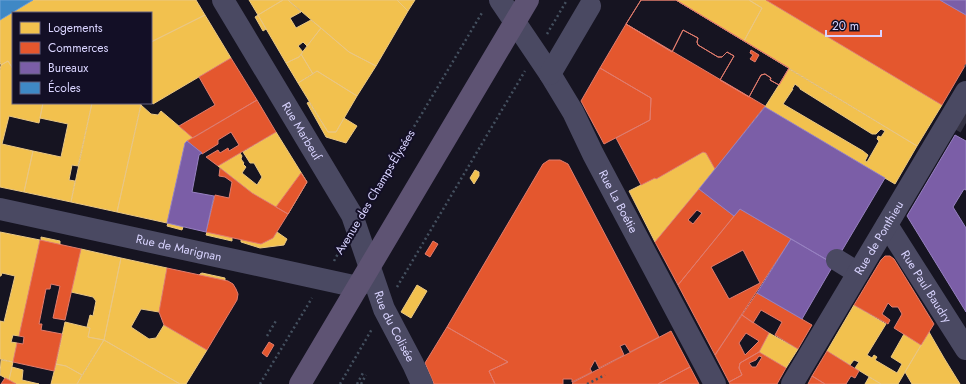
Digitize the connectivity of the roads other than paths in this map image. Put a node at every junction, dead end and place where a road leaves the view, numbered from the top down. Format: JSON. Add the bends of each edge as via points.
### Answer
{"nodes":[{"id":1,"x":223,"y":0,"type":"edge"},
{"id":2,"x":528,"y":0,"type":"edge"},
{"id":3,"x":493,"y":3,"type":"edge"},
{"id":4,"x":590,"y":6,"type":"dead end"},
{"id":5,"x":515,"y":22,"type":"junction"},
{"id":6,"x":550,"y":74,"type":"junction"},
{"id":7,"x":966,"y":92,"type":"edge"},
{"id":8,"x":0,"y":209,"type":"edge"},
{"id":9,"x":887,"y":225,"type":"junction"},
{"id":10,"x":837,"y":260,"type":"dead end"},
{"id":11,"x":370,"y":267,"type":"junction"},
{"id":12,"x":858,"y":273,"type":"junction"},
{"id":13,"x":358,"y":287,"type":"junction"},
{"id":14,"x":966,"y":349,"type":"edge"},
{"id":15,"x":300,"y":384,"type":"edge"},
{"id":16,"x":422,"y":384,"type":"edge"},
{"id":17,"x":715,"y":384,"type":"edge"},
{"id":18,"x":792,"y":384,"type":"edge"}],
"edges":[{"from":1,"to":11,"type":"street","name":"Rue Marbeuf","via":[[352,215]]},
{"from":2,"to":5,"type":"main road"},
{"from":3,"to":5,"type":"street","name":"Rue La Boétie"},
{"from":4,"to":6,"type":"street"},
{"from":5,"to":6,"type":"street","name":"Rue La Boétie"},
{"from":5,"to":11,"type":"main road"},
{"from":6,"to":17,"type":"street","name":"Rue La Boétie","via":[[573,112]]},
{"from":7,"to":9,"type":"street","name":"Rue de Ponthieu"},
{"from":8,"to":13,"type":"street","name":"Rue de Marignan"},
{"from":9,"to":12,"type":"street","name":"Rue de Ponthieu"},
{"from":9,"to":14,"type":"street","name":"Rue Paul Baudry"},
{"from":10,"to":12,"type":"street"},
{"from":11,"to":13,"type":"main road"},
{"from":11,"to":16,"type":"street","name":"Rue du Colisée","via":[[384,309]]},
{"from":12,"to":18,"type":"street","name":"Rue de Ponthieu"},
{"from":13,"to":15,"type":"main road"}]}
